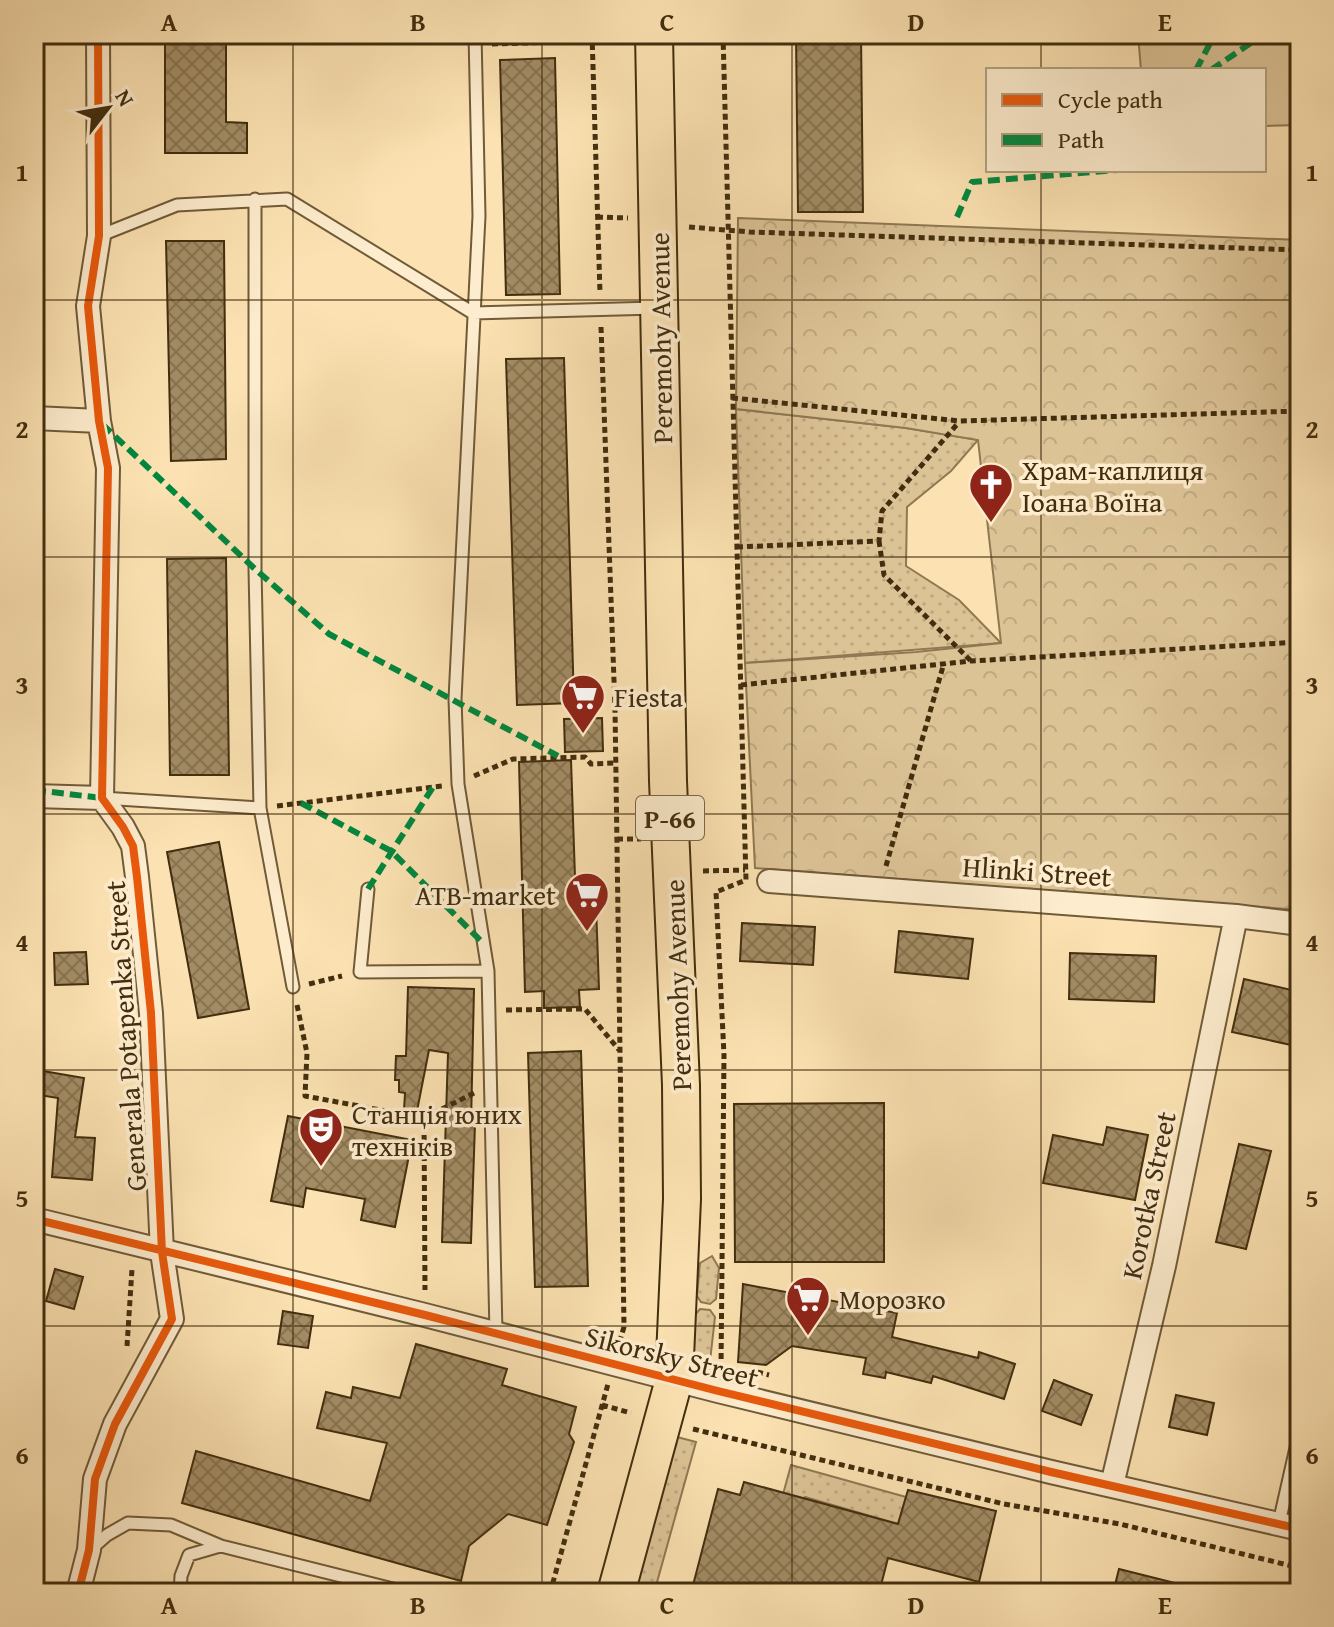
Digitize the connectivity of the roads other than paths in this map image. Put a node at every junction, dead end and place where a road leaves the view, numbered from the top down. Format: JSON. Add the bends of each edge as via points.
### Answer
{"nodes":[{"id":1,"x":98,"y":34,"type":"edge"},
{"id":2,"x":654,"y":34,"type":"edge"},
{"id":3,"x":475,"y":39,"type":"edge"},
{"id":4,"x":255,"y":199,"type":"junction"},
{"id":5,"x":99,"y":236,"type":"junction"},
{"id":6,"x":660,"y":307,"type":"junction"},
{"id":7,"x":473,"y":313,"type":"junction"},
{"id":8,"x":34,"y":418,"type":"edge"},
{"id":9,"x":99,"y":421,"type":"junction"},
{"id":10,"x":34,"y":796,"type":"edge"},
{"id":11,"x":102,"y":798,"type":"junction"},
{"id":12,"x":260,"y":808,"type":"junction"},
{"id":13,"x":769,"y":881,"type":"dead end"},
{"id":14,"x":368,"y":889,"type":"dead end"},
{"id":15,"x":1236,"y":916,"type":"junction"},
{"id":16,"x":1300,"y":924,"type":"edge"},
{"id":17,"x":488,"y":971,"type":"junction"},
{"id":18,"x":293,"y":987,"type":"road end"},
{"id":19,"x":34,"y":1219,"type":"edge"},
{"id":20,"x":162,"y":1252,"type":"junction"},
{"id":21,"x":496,"y":1333,"type":"junction"},
{"id":22,"x":674,"y":1380,"type":"junction"},
{"id":23,"x":1299,"y":1436,"type":"edge"},
{"id":24,"x":1112,"y":1485,"type":"junction"},
{"id":25,"x":1289,"y":1526,"type":"edge"},
{"id":26,"x":221,"y":1546,"type":"junction"},
{"id":27,"x":89,"y":1550,"type":"junction"},
{"id":28,"x":78,"y":1593,"type":"edge"},
{"id":29,"x":180,"y":1593,"type":"edge"},
{"id":30,"x":409,"y":1593,"type":"edge"},
{"id":31,"x":616,"y":1593,"type":"edge"}],
"edges":[{"from":1,"to":5,"type":"street"},
{"from":2,"to":6,"type":"main road","name":"Peremohy Avenue","number":"Р-66"},
{"from":3,"to":7,"type":"lane","via":[[479,216]]},
{"from":4,"to":5,"type":"lane","via":[[177,205]]},
{"from":4,"to":7,"type":"lane","via":[[287,199]]},
{"from":4,"to":12,"type":"lane"},
{"from":5,"to":9,"type":"street","via":[[88,306]]},
{"from":6,"to":7,"type":"lane"},
{"from":6,"to":22,"type":"main road","name":"Peremohy Avenue","number":"Р-66","via":[[668,781],[681,1100]]},
{"from":7,"to":17,"type":"lane","via":[[455,699],[458,784]]},
{"from":8,"to":9,"type":"street"},
{"from":9,"to":11,"type":"street","via":[[108,468]]},
{"from":10,"to":11,"type":"street"},
{"from":11,"to":12,"type":"lane"},
{"from":11,"to":20,"type":"street","name":"Generala Potapenka Street","via":[[133,846],[151,1013]]},
{"from":12,"to":18,"type":"lane"},
{"from":13,"to":15,"type":"street","name":"Hlinki Street"},
{"from":14,"to":17,"type":"lane","via":[[360,972]]},
{"from":15,"to":16,"type":"street","name":"Hlinki Street"},
{"from":15,"to":24,"type":"street","name":"Korotka Street","via":[[1164,1266]]},
{"from":17,"to":21,"type":"lane"},
{"from":19,"to":20,"type":"street","name":"Sikorsky Street"},
{"from":20,"to":21,"type":"street","name":"Sikorsky Street"},
{"from":20,"to":27,"type":"street","name":"Generala Potapenka Street","via":[[172,1319],[115,1424],[95,1479]]},
{"from":21,"to":22,"type":"street","name":"Sikorsky Street"},
{"from":22,"to":24,"type":"street","name":"Sikorsky Street"},
{"from":22,"to":31,"type":"main road","name":"Peremohy Avenue","number":"Р-66"},
{"from":23,"to":25,"type":"lane"},
{"from":24,"to":25,"type":"street","name":"Sikorsky Street"},
{"from":26,"to":27,"type":"lane","via":[[171,1525],[128,1523]]},
{"from":26,"to":29,"type":"lane","via":[[189,1555]]},
{"from":26,"to":30,"type":"lane"},
{"from":27,"to":28,"type":"street","name":"Generala Potapenka Street"}]}
